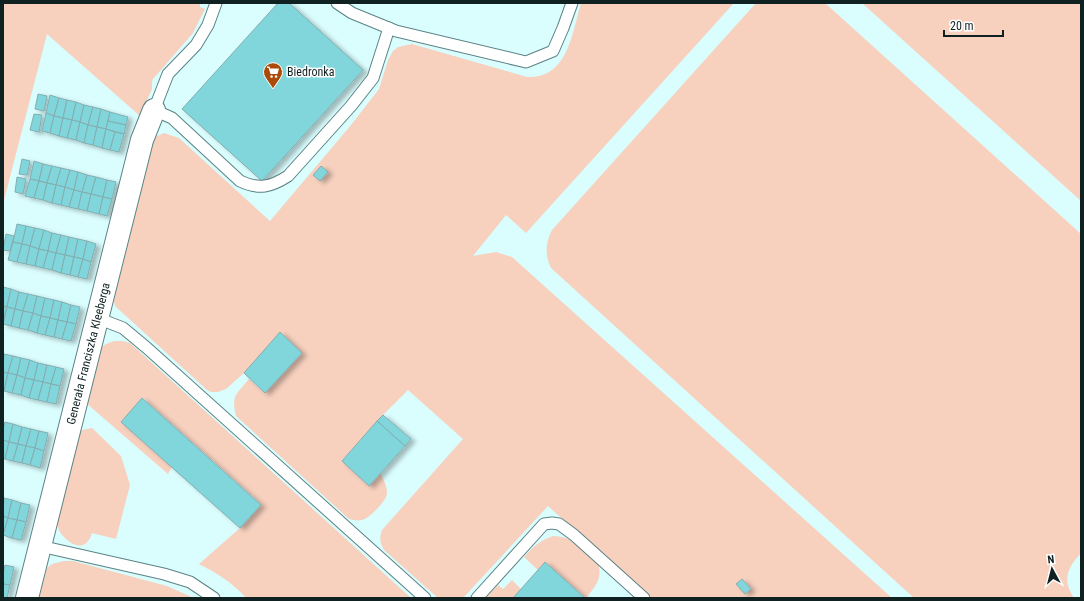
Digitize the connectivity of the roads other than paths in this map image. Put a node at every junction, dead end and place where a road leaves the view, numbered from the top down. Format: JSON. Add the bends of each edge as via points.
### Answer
{"nodes":[{"id":1,"x":216,"y":3,"type":"edge"},
{"id":2,"x":337,"y":3,"type":"edge"},
{"id":3,"x":572,"y":3,"type":"edge"},
{"id":4,"x":389,"y":28,"type":"junction"},
{"id":5,"x":154,"y":110,"type":"junction"},
{"id":6,"x":97,"y":318,"type":"junction"},
{"id":7,"x":40,"y":546,"type":"junction"},
{"id":8,"x":27,"y":598,"type":"edge"},
{"id":9,"x":214,"y":598,"type":"edge"},
{"id":10,"x":425,"y":598,"type":"edge"},
{"id":11,"x":477,"y":598,"type":"edge"},
{"id":12,"x":644,"y":598,"type":"edge"}],
"edges":[{"from":1,"to":5,"type":"lane","via":[[208,25],[196,45],[168,74]]},
{"from":2,"to":4,"type":"lane","via":[[352,13]]},
{"from":3,"to":4,"type":"lane","via":[[553,51],[526,62]]},
{"from":4,"to":5,"type":"lane","via":[[373,78],[288,176],[266,187],[250,186],[240,181],[172,118]]},
{"from":5,"to":6,"type":"street","name":"Generała Franciszka Kleeberga","via":[[142,140]]},
{"from":6,"to":7,"type":"street","name":"Generała Franciszka Kleeberga"},
{"from":6,"to":10,"type":"lane","via":[[124,328]]},
{"from":7,"to":8,"type":"street","name":"Generała Franciszka Kleeberga"},
{"from":7,"to":9,"type":"lane","via":[[164,574],[190,582]]},
{"from":11,"to":12,"type":"lane","via":[[544,524],[552,523],[559,524],[574,535]]}]}
